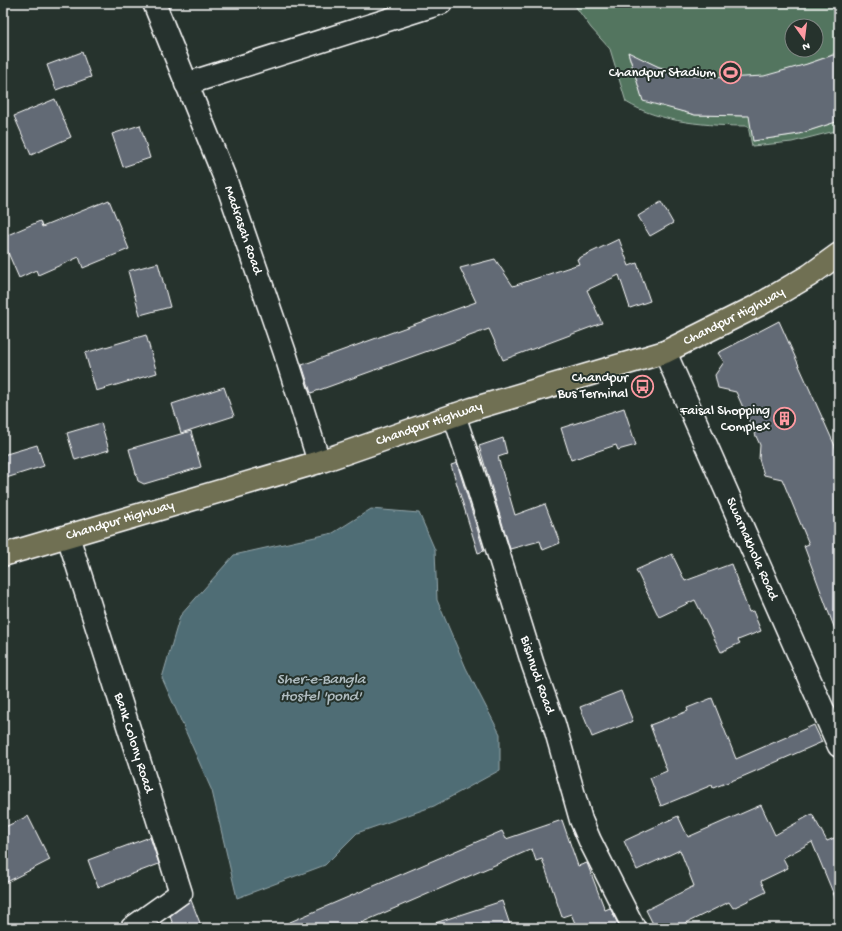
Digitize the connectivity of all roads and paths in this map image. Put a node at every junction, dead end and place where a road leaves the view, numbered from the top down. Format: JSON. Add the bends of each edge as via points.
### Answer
{"nodes":[{"id":1,"x":154,"y":3,"type":"edge"},
{"id":2,"x":441,"y":3,"type":"edge"},
{"id":3,"x":186,"y":84,"type":"junction"},
{"id":4,"x":839,"y":254,"type":"edge"},
{"id":5,"x":665,"y":352,"type":"junction"},
{"id":6,"x":454,"y":415,"type":"junction"},
{"id":7,"x":319,"y":462,"type":"junction"},
{"id":8,"x":68,"y":536,"type":"junction"},
{"id":9,"x":3,"y":555,"type":"edge"},
{"id":10,"x":839,"y":746,"type":"edge"},
{"id":11,"x":132,"y":928,"type":"edge"},
{"id":12,"x":634,"y":928,"type":"edge"}],
"edges":[{"from":1,"to":3,"type":"street","name":"Madrasah Road"},
{"from":2,"to":3,"type":"street"},
{"from":3,"to":7,"type":"street","name":"Madrasah Road","via":[[226,181]]},
{"from":4,"to":5,"type":"main road","name":"Chandpur Highway","via":[[810,275],[759,305]]},
{"from":5,"to":6,"type":"main road","name":"Chandpur Highway"},
{"from":5,"to":10,"type":"street","name":"Swarnakhola Road"},
{"from":6,"to":7,"type":"main road","name":"Chandpur Highway"},
{"from":6,"to":12,"type":"street","name":"Bishnudi Road","via":[[554,724],[581,820]]},
{"from":7,"to":8,"type":"main road","name":"Chandpur Highway"},
{"from":8,"to":9,"type":"main road","name":"Chandpur Highway"},
{"from":8,"to":11,"type":"street","name":"Bank Colony Road","via":[[180,893]]}]}
